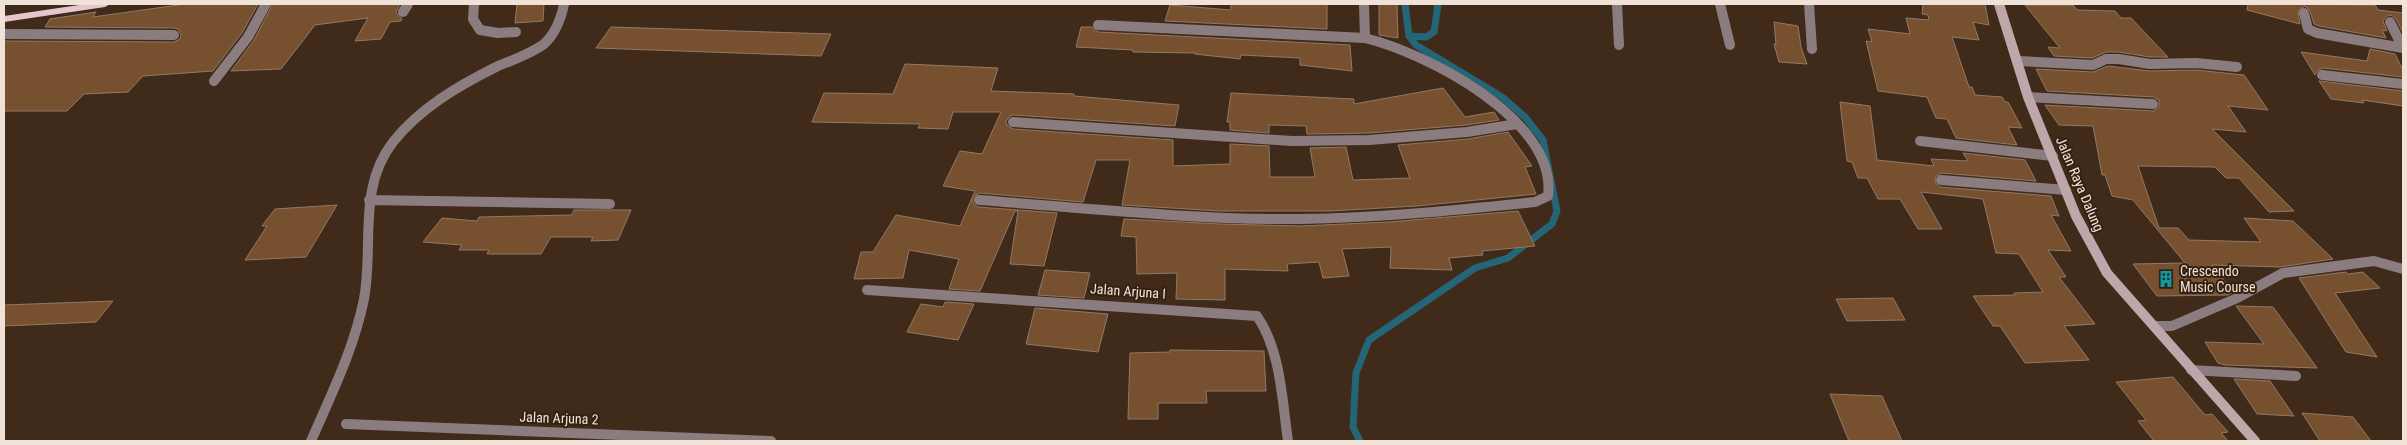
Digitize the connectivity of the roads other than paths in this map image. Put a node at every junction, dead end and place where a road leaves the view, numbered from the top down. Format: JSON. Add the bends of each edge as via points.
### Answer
{"nodes":[{"id":1,"x":105,"y":4,"type":"edge"},
{"id":2,"x":266,"y":4,"type":"edge"},
{"id":3,"x":408,"y":4,"type":"edge"},
{"id":4,"x":474,"y":4,"type":"edge"},
{"id":5,"x":564,"y":4,"type":"edge"},
{"id":6,"x":1364,"y":4,"type":"edge"},
{"id":7,"x":1617,"y":4,"type":"edge"},
{"id":8,"x":1720,"y":4,"type":"edge"},
{"id":9,"x":1809,"y":4,"type":"edge"},
{"id":10,"x":2000,"y":4,"type":"edge"},
{"id":11,"x":403,"y":12,"type":"dead end"},
{"id":12,"x":2304,"y":13,"type":"dead end"},
{"id":13,"x":4,"y":19,"type":"edge"},
{"id":14,"x":2390,"y":22,"type":"dead end"},
{"id":15,"x":1098,"y":25,"type":"dead end"},
{"id":16,"x":516,"y":32,"type":"dead end"},
{"id":17,"x":4,"y":34,"type":"edge"},
{"id":18,"x":174,"y":35,"type":"dead end"},
{"id":19,"x":1365,"y":38,"type":"junction"},
{"id":20,"x":1619,"y":45,"type":"dead end"},
{"id":21,"x":1730,"y":45,"type":"dead end"},
{"id":22,"x":2403,"y":48,"type":"edge"},
{"id":23,"x":1812,"y":49,"type":"dead end"},
{"id":24,"x":2018,"y":61,"type":"junction"},
{"id":25,"x":2237,"y":67,"type":"dead end"},
{"id":26,"x":2322,"y":75,"type":"dead end"},
{"id":27,"x":214,"y":81,"type":"dead end"},
{"id":28,"x":2403,"y":84,"type":"edge"},
{"id":29,"x":2028,"y":97,"type":"junction"},
{"id":30,"x":2154,"y":104,"type":"dead end"},
{"id":31,"x":1013,"y":122,"type":"dead end"},
{"id":32,"x":1517,"y":124,"type":"junction"},
{"id":33,"x":1920,"y":141,"type":"dead end"},
{"id":34,"x":2053,"y":156,"type":"junction"},
{"id":35,"x":1941,"y":180,"type":"dead end"},
{"id":36,"x":2066,"y":190,"type":"junction"},
{"id":37,"x":369,"y":200,"type":"junction"},
{"id":38,"x":979,"y":200,"type":"dead end"},
{"id":39,"x":610,"y":204,"type":"dead end"},
{"id":40,"x":2403,"y":269,"type":"edge"},
{"id":41,"x":867,"y":290,"type":"dead end"},
{"id":42,"x":2154,"y":326,"type":"junction"},
{"id":43,"x":2190,"y":370,"type":"junction"},
{"id":44,"x":2296,"y":376,"type":"dead end"},
{"id":45,"x":346,"y":424,"type":"dead end"},
{"id":46,"x":311,"y":441,"type":"edge"},
{"id":47,"x":771,"y":441,"type":"edge"},
{"id":48,"x":1288,"y":441,"type":"edge"},
{"id":49,"x":2255,"y":441,"type":"edge"}],
"edges":[{"from":1,"to":13,"type":"main road"},
{"from":2,"to":27,"type":"street","via":[[248,37]]},
{"from":3,"to":11,"type":"street"},
{"from":4,"to":16,"type":"street","via":[[473,19],[480,30]]},
{"from":5,"to":37,"type":"street","via":[[559,25],[538,48],[440,97],[411,120],[385,152]]},
{"from":6,"to":19,"type":"street"},
{"from":7,"to":20,"type":"street"},
{"from":8,"to":21,"type":"street"},
{"from":9,"to":23,"type":"street"},
{"from":10,"to":24,"type":"main road","name":"Jalan Raya Dalung"},
{"from":12,"to":22,"type":"street","via":[[2308,29],[2317,33]]},
{"from":14,"to":22,"type":"street"},
{"from":15,"to":19,"type":"street"},
{"from":17,"to":18,"type":"street"},
{"from":19,"to":32,"type":"street","via":[[1426,60]]},
{"from":24,"to":25,"type":"street","via":[[2093,66],[2106,59],[2119,59],[2150,64],[2196,63]]},
{"from":24,"to":29,"type":"main road","name":"Jalan Raya Dalung"},
{"from":26,"to":28,"type":"street"},
{"from":29,"to":30,"type":"street"},
{"from":29,"to":34,"type":"main road","name":"Jalan Raya Dalung"},
{"from":31,"to":32,"type":"street","via":[[1292,141],[1369,140],[1467,132]]},
{"from":32,"to":38,"type":"street","via":[[1536,149],[1549,182],[1548,196],[1535,202],[1310,219],[1223,217]]},
{"from":33,"to":34,"type":"street"},
{"from":34,"to":36,"type":"main road","name":"Jalan Raya Dalung"},
{"from":35,"to":36,"type":"street"},
{"from":36,"to":42,"type":"main road","name":"Jalan Raya Dalung","via":[[2076,216],[2107,273]]},
{"from":37,"to":39,"type":"street"},
{"from":37,"to":46,"type":"street","via":[[364,298],[350,350]]},
{"from":40,"to":42,"type":"street","via":[[2374,261],[2283,273],[2235,299],[2172,326]]},
{"from":41,"to":48,"type":"street","name":"Jalan Arjuna I","via":[[1257,316],[1270,340]]},
{"from":42,"to":43,"type":"main road","name":"Jalan Raya Dalung"},
{"from":43,"to":44,"type":"street"},
{"from":43,"to":49,"type":"main road","name":"Jalan Raya Dalung"},
{"from":45,"to":47,"type":"street","name":"Jalan Arjuna 2"}]}
